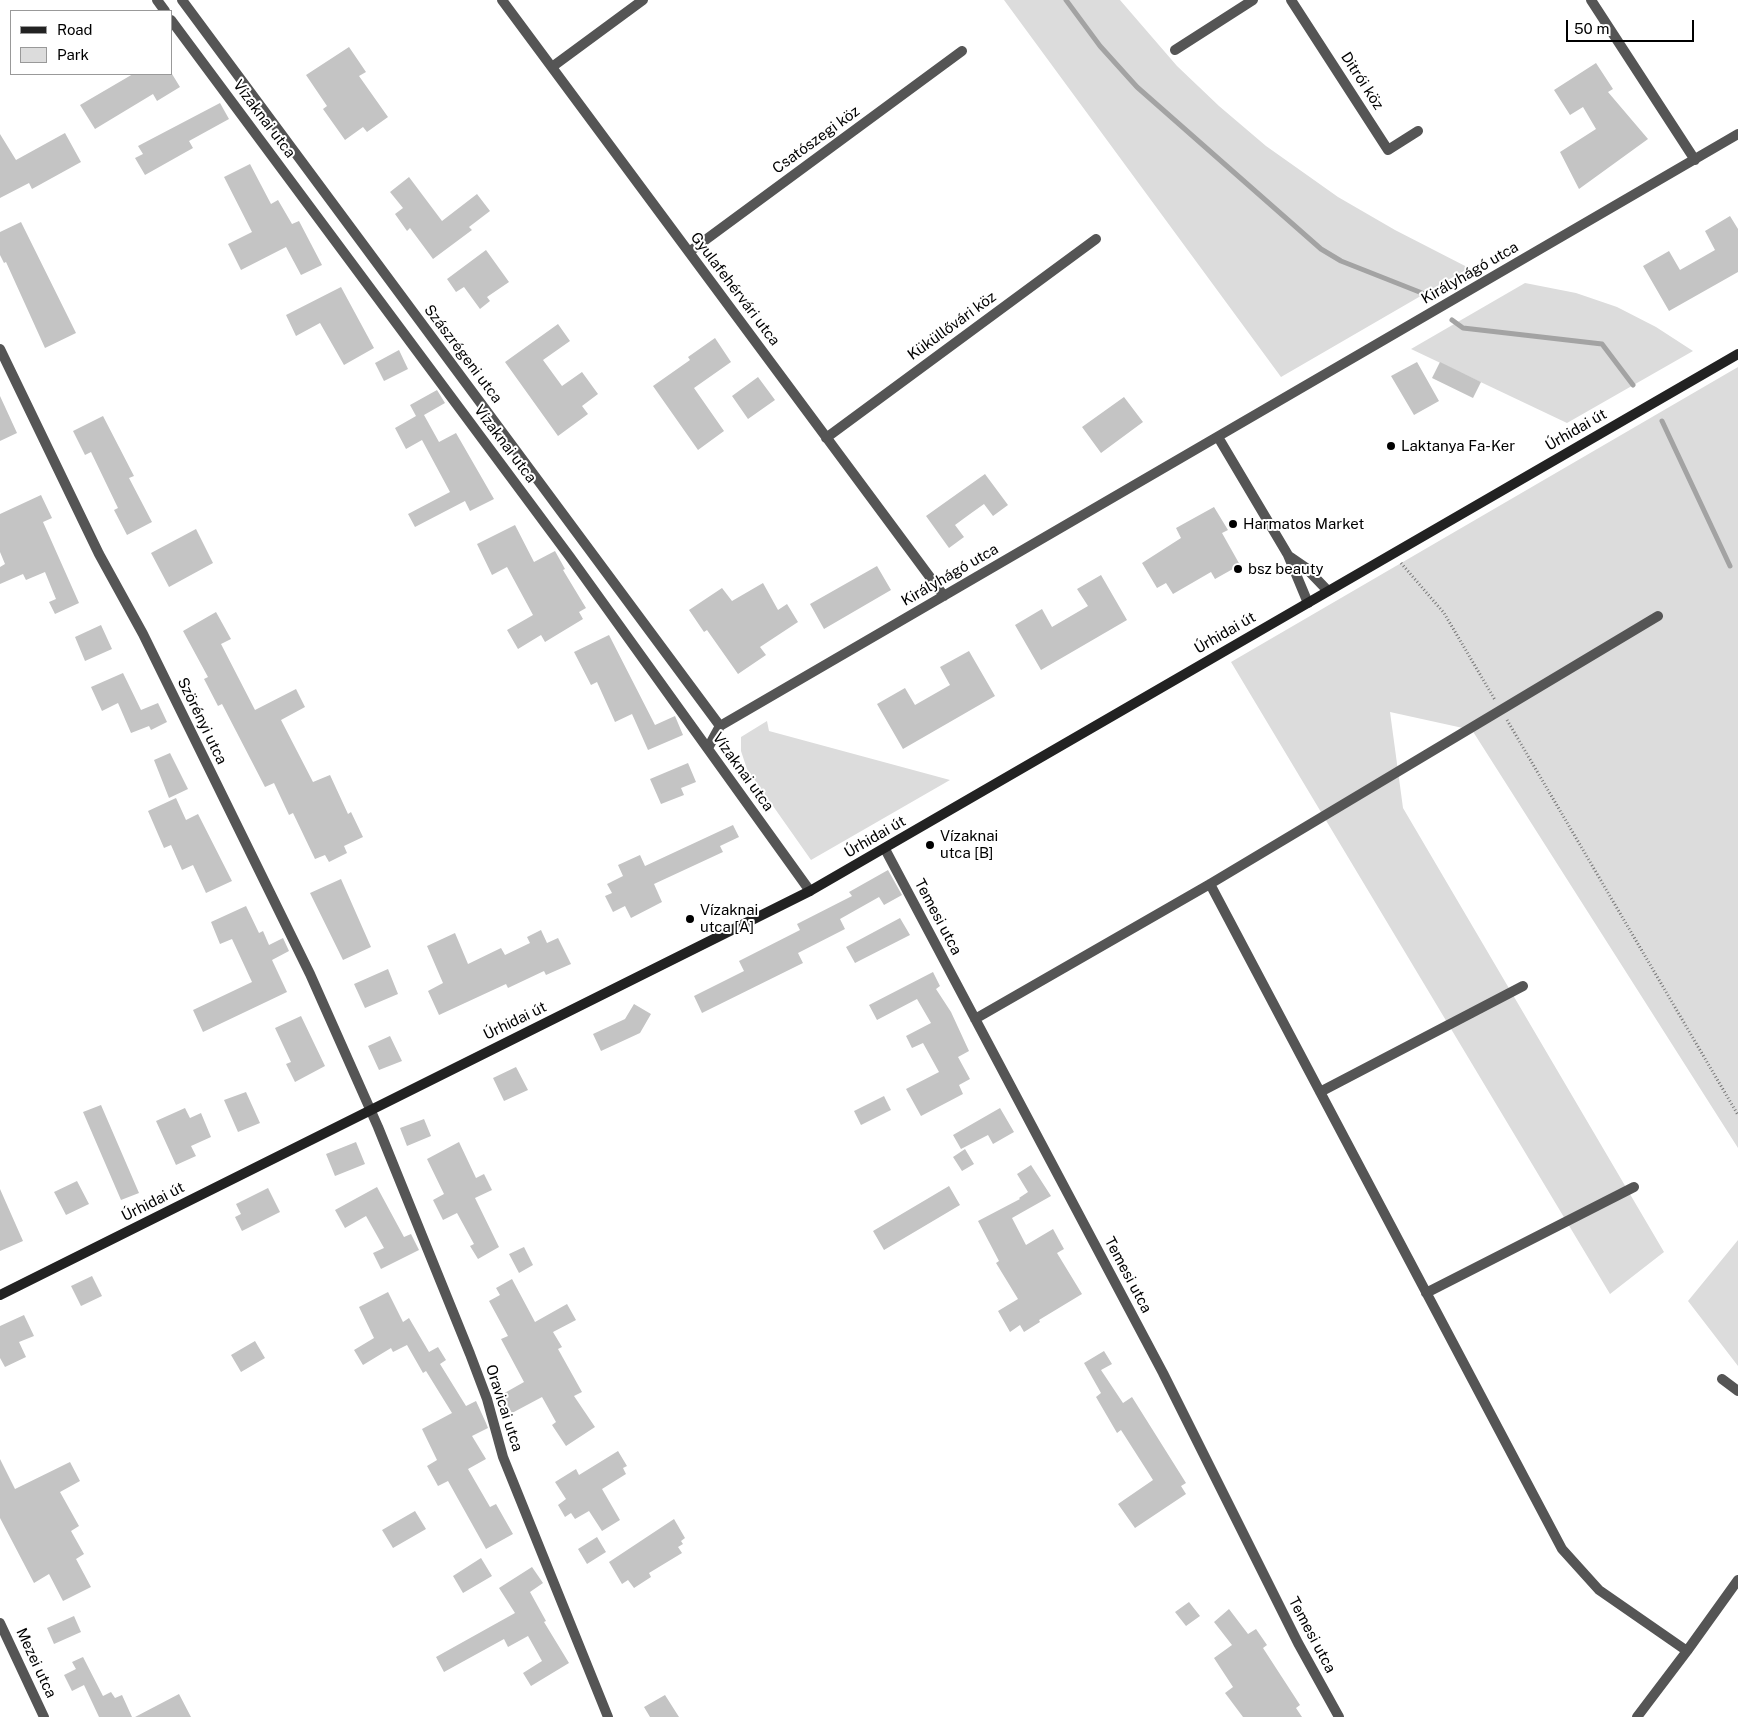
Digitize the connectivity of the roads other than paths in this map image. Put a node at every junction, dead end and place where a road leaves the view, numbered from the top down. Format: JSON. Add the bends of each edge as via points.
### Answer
{"nodes":[{"id":1,"x":182,"y":0,"type":"edge"},
{"id":2,"x":502,"y":0,"type":"edge"},
{"id":3,"x":643,"y":0,"type":"edge"},
{"id":4,"x":1253,"y":0,"type":"edge"},
{"id":5,"x":1291,"y":0,"type":"edge"},
{"id":6,"x":1591,"y":0,"type":"edge"},
{"id":7,"x":172,"y":21,"type":"edge"},
{"id":8,"x":1175,"y":50,"type":"dead end"},
{"id":9,"x":962,"y":51,"type":"dead end"},
{"id":10,"x":552,"y":67,"type":"junction"},
{"id":11,"x":1418,"y":131,"type":"dead end"},
{"id":12,"x":1738,"y":134,"type":"edge"},
{"id":13,"x":1695,"y":160,"type":"junction"},
{"id":14,"x":1096,"y":239,"type":"dead end"},
{"id":15,"x":689,"y":252,"type":"junction"},
{"id":16,"x":0,"y":349,"type":"edge"},
{"id":17,"x":1738,"y":354,"type":"edge"},
{"id":18,"x":1218,"y":437,"type":"junction"},
{"id":19,"x":826,"y":438,"type":"junction"},
{"id":20,"x":1288,"y":555,"type":"junction"},
{"id":21,"x":1328,"y":591,"type":"junction"},
{"id":22,"x":944,"y":596,"type":"junction"},
{"id":23,"x":1308,"y":602,"type":"junction"},
{"id":24,"x":1658,"y":616,"type":"dead end"},
{"id":25,"x":720,"y":726,"type":"junction"},
{"id":26,"x":708,"y":748,"type":"junction"},
{"id":27,"x":886,"y":849,"type":"junction"},
{"id":28,"x":1210,"y":884,"type":"junction"},
{"id":29,"x":810,"y":891,"type":"junction"},
{"id":30,"x":1523,"y":986,"type":"dead end"},
{"id":31,"x":976,"y":1019,"type":"junction"},
{"id":32,"x":1320,"y":1092,"type":"junction"},
{"id":33,"x":370,"y":1109,"type":"junction"},
{"id":34,"x":1634,"y":1187,"type":"dead end"},
{"id":35,"x":1426,"y":1293,"type":"junction"},
{"id":36,"x":0,"y":1295,"type":"edge"},
{"id":37,"x":1722,"y":1379,"type":"dead end"},
{"id":38,"x":1738,"y":1390,"type":"edge"},
{"id":39,"x":1738,"y":1580,"type":"edge"},
{"id":40,"x":0,"y":1623,"type":"edge"},
{"id":41,"x":1687,"y":1651,"type":"junction"},
{"id":42,"x":44,"y":1717,"type":"edge"},
{"id":43,"x":608,"y":1717,"type":"edge"},
{"id":44,"x":1339,"y":1717,"type":"edge"},
{"id":45,"x":1636,"y":1717,"type":"edge"}],
"edges":[{"from":1,"to":25,"type":"street","name":"Szászrégeni utca"},
{"from":2,"to":10,"type":"street","name":"Gyulafehérvári utca"},
{"from":3,"to":10,"type":"street"},
{"from":4,"to":8,"type":"street"},
{"from":5,"to":11,"type":"street","name":"Ditrói köz","via":[[1388,150]]},
{"from":6,"to":13,"type":"street"},
{"from":7,"to":26,"type":"street","name":"Vízaknai utca"},
{"from":9,"to":15,"type":"street","name":"Csatószegi köz"},
{"from":10,"to":15,"type":"street","name":"Gyulafehérvári utca"},
{"from":12,"to":13,"type":"street","name":"Királyhágó utca"},
{"from":13,"to":18,"type":"street","name":"Királyhágó utca"},
{"from":14,"to":19,"type":"street","name":"Küküllővári köz"},
{"from":15,"to":19,"type":"street","name":"Gyulafehérvári utca"},
{"from":16,"to":33,"type":"street","name":"Szörényi utca","via":[[99,554],[143,634],[306,965]]},
{"from":17,"to":21,"type":"main road","name":"Úrhidai út"},
{"from":18,"to":20,"type":"street"},
{"from":18,"to":22,"type":"street","name":"Királyhágó utca"},
{"from":19,"to":22,"type":"street","name":"Gyulafehérvári utca"},
{"from":20,"to":21,"type":"street"},
{"from":20,"to":23,"type":"street"},
{"from":21,"to":23,"type":"main road","name":"Úrhidai út"},
{"from":22,"to":25,"type":"street","name":"Királyhágó utca"},
{"from":23,"to":27,"type":"main road","name":"Úrhidai út"},
{"from":24,"to":28,"type":"street"},
{"from":25,"to":26,"type":"street"},
{"from":26,"to":29,"type":"street","name":"Vízaknai utca"},
{"from":27,"to":29,"type":"main road","name":"Úrhidai út"},
{"from":27,"to":31,"type":"street","name":"Temesi utca"},
{"from":28,"to":31,"type":"street"},
{"from":28,"to":32,"type":"street"},
{"from":29,"to":33,"type":"main road","name":"Úrhidai út"},
{"from":30,"to":32,"type":"street"},
{"from":31,"to":44,"type":"street","name":"Temesi utca","via":[[1163,1373],[1298,1643]]},
{"from":32,"to":35,"type":"street"},
{"from":33,"to":36,"type":"main road","name":"Úrhidai út"},
{"from":33,"to":43,"type":"street","name":"Oravicai utca","via":[[470,1354],[503,1457]]},
{"from":34,"to":35,"type":"street"},
{"from":35,"to":41,"type":"street","via":[[1562,1549],[1599,1590]]},
{"from":37,"to":38,"type":"street"},
{"from":39,"to":41,"type":"street"},
{"from":40,"to":42,"type":"street","name":"Mezei utca"},
{"from":41,"to":45,"type":"street"}]}
